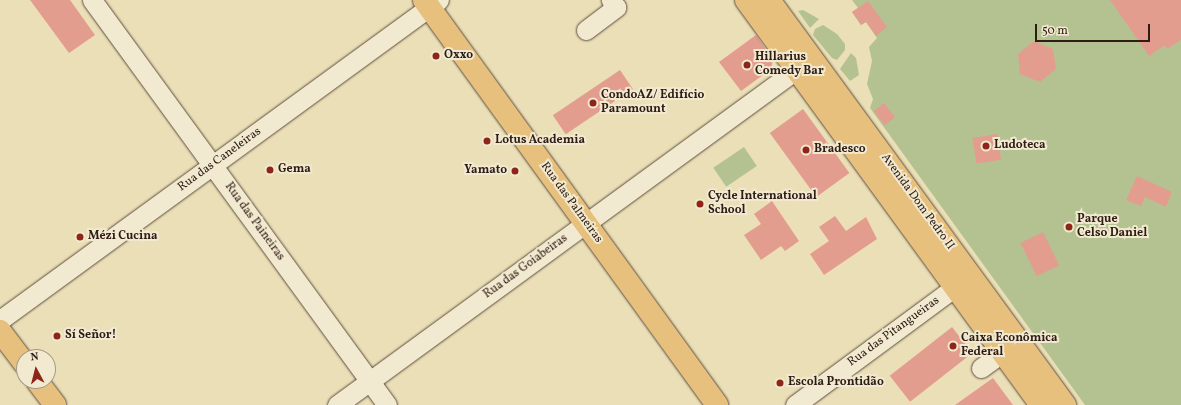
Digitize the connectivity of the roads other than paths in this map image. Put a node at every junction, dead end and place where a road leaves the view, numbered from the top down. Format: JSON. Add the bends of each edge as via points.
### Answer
{"nodes":[{"id":1,"x":92,"y":0,"type":"edge"},
{"id":2,"x":610,"y":0,"type":"edge"},
{"id":3,"x":746,"y":0,"type":"edge"},
{"id":4,"x":769,"y":0,"type":"edge"},
{"id":5,"x":431,"y":2,"type":"edge"},
{"id":6,"x":586,"y":30,"type":"dead end"},
{"id":7,"x":804,"y":64,"type":"junction"},
{"id":8,"x":212,"y":165,"type":"junction"},
{"id":9,"x":586,"y":224,"type":"junction"},
{"id":10,"x":956,"y":288,"type":"junction"},
{"id":11,"x":0,"y":320,"type":"edge"},
{"id":12,"x":0,"y":331,"type":"edge"},
{"id":13,"x":1003,"y":352,"type":"junction"},
{"id":14,"x":16,"y":353,"type":"edge"},
{"id":15,"x":980,"y":368,"type":"dead end"},
{"id":16,"x":370,"y":381,"type":"junction"},
{"id":17,"x":43,"y":389,"type":"edge"},
{"id":18,"x":54,"y":405,"type":"edge"},
{"id":19,"x":337,"y":405,"type":"edge"},
{"id":20,"x":387,"y":405,"type":"edge"},
{"id":21,"x":717,"y":405,"type":"edge"},
{"id":22,"x":795,"y":405,"type":"edge"},
{"id":23,"x":1041,"y":405,"type":"edge"},
{"id":24,"x":1065,"y":405,"type":"edge"}],
"edges":[{"from":1,"to":8,"type":"street","name":"Rua das Paineiras"},
{"from":2,"to":6,"type":"street","via":[[616,7]]},
{"from":3,"to":7,"type":"main road","name":"Avenida Dom Pedro II"},
{"from":4,"to":7,"type":"main road","name":"Avenida Dom Pedro II"},
{"from":5,"to":8,"type":"street","name":"Rua das Caneleiras"},
{"from":5,"to":9,"type":"main road","name":"Rua das Palmeiras"},
{"from":7,"to":9,"type":"street","name":"Rua das Goiabeiras"},
{"from":7,"to":10,"type":"main road","name":"Avenida Dom Pedro II"},
{"from":7,"to":24,"type":"main road","name":"Avenida Dom Pedro II"},
{"from":8,"to":11,"type":"street","name":"Rua das Caneleiras"},
{"from":8,"to":16,"type":"street","name":"Rua das Paineiras"},
{"from":9,"to":16,"type":"street","name":"Rua das Goiabeiras"},
{"from":9,"to":21,"type":"main road","name":"Rua das Palmeiras"},
{"from":10,"to":13,"type":"main road","name":"Avenida Dom Pedro II"},
{"from":10,"to":22,"type":"street","name":"Rua das Pitangueiras"},
{"from":12,"to":14,"type":"main road"},
{"from":13,"to":15,"type":"street"},
{"from":13,"to":23,"type":"main road","name":"Avenida Dom Pedro II"},
{"from":16,"to":19,"type":"street","name":"Rua das Goiabeiras"},
{"from":16,"to":20,"type":"street","name":"Rua das Paineiras"},
{"from":17,"to":18,"type":"main road"}]}
